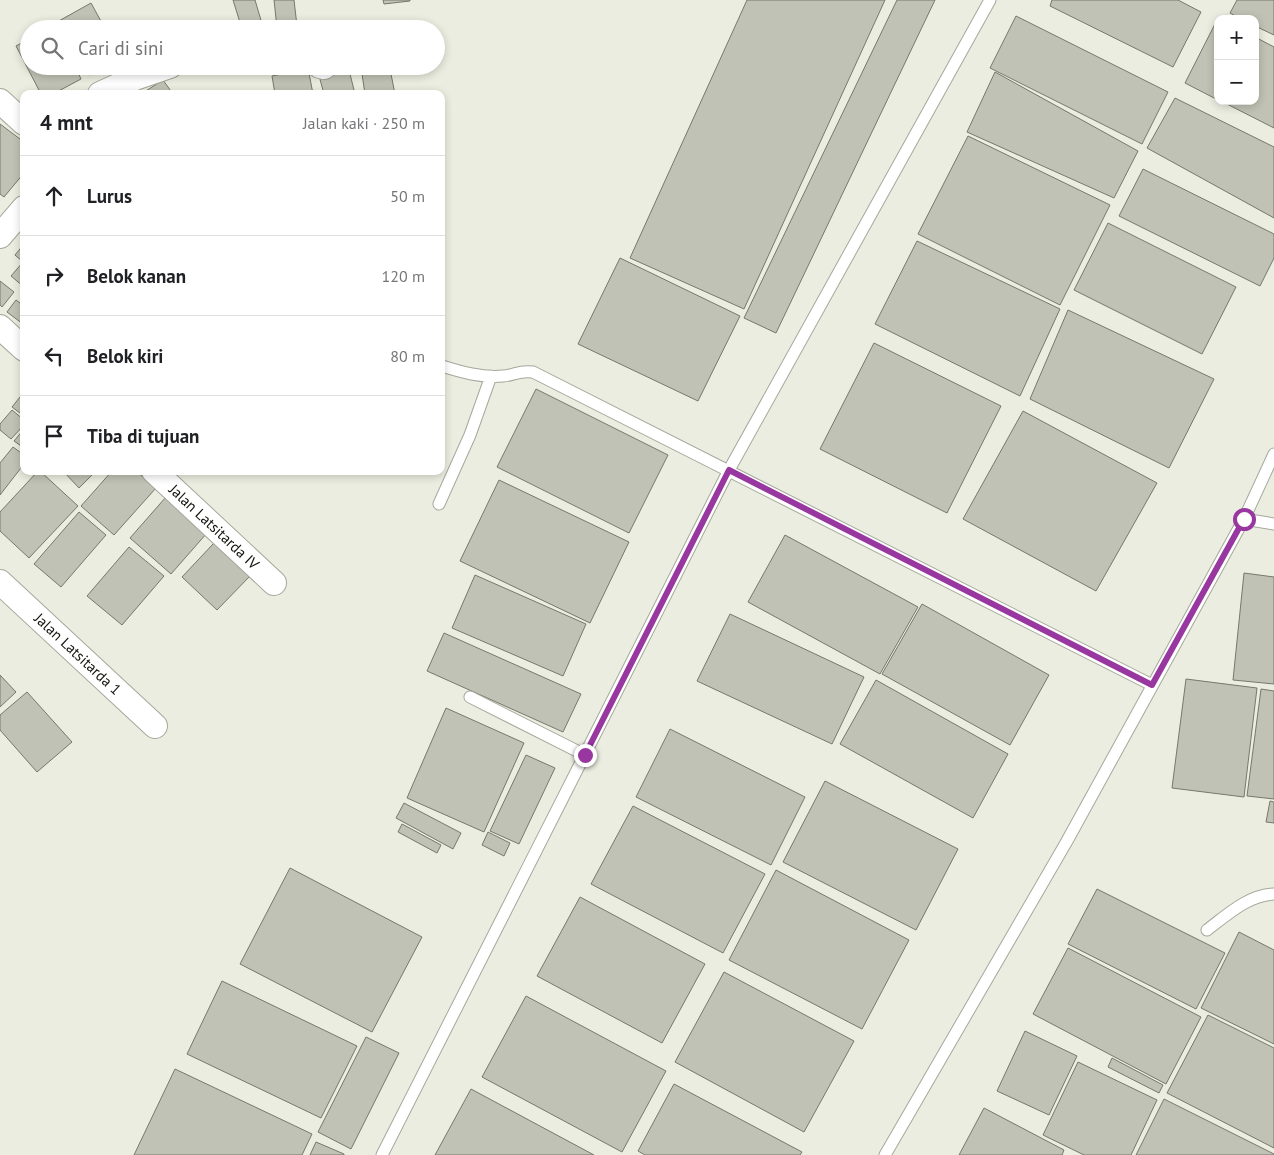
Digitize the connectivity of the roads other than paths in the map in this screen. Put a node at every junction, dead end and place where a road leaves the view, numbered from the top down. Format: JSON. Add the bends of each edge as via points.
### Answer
{"nodes":[{"id":1,"x":990,"y":0,"type":"edge"},
{"id":2,"x":144,"y":75,"type":"edge"},
{"id":3,"x":109,"y":90,"type":"edge"},
{"id":4,"x":0,"y":101,"type":"edge"},
{"id":5,"x":20,"y":119,"type":"edge"},
{"id":6,"x":20,"y":213,"type":"edge"},
{"id":7,"x":0,"y":236,"type":"edge"},
{"id":8,"x":0,"y":327,"type":"edge"},
{"id":9,"x":20,"y":345,"type":"edge"},
{"id":10,"x":445,"y":367,"type":"edge"},
{"id":11,"x":491,"y":376,"type":"junction"},
{"id":12,"x":1274,"y":454,"type":"edge"},
{"id":13,"x":729,"y":470,"type":"junction"},
{"id":14,"x":158,"y":475,"type":"edge"},
{"id":15,"x":439,"y":504,"type":"dead end"},
{"id":16,"x":1244,"y":519,"type":"junction"},
{"id":17,"x":1274,"y":524,"type":"edge"},
{"id":18,"x":0,"y":582,"type":"edge"},
{"id":19,"x":274,"y":583,"type":"dead end"},
{"id":20,"x":1152,"y":685,"type":"junction"},
{"id":21,"x":470,"y":697,"type":"dead end"},
{"id":22,"x":155,"y":726,"type":"dead end"},
{"id":23,"x":585,"y":755,"type":"junction"},
{"id":24,"x":1274,"y":894,"type":"edge"},
{"id":25,"x":1207,"y":930,"type":"dead end"},
{"id":26,"x":382,"y":1155,"type":"edge"},
{"id":27,"x":885,"y":1155,"type":"edge"}],
"edges":[{"from":1,"to":13,"type":"lane"},
{"from":2,"to":3,"type":"street"},
{"from":4,"to":5,"type":"street"},
{"from":6,"to":7,"type":"street"},
{"from":8,"to":9,"type":"street"},
{"from":10,"to":11,"type":"lane"},
{"from":11,"to":13,"type":"lane","via":[[533,372]]},
{"from":11,"to":15,"type":"lane"},
{"from":12,"to":16,"type":"lane"},
{"from":13,"to":20,"type":"lane"},
{"from":13,"to":23,"type":"lane"},
{"from":14,"to":19,"type":"street","name":"Jalan Latsitarda IV"},
{"from":16,"to":17,"type":"lane"},
{"from":16,"to":20,"type":"lane"},
{"from":18,"to":22,"type":"street","name":"Jalan Latsitarda 1"},
{"from":20,"to":27,"type":"lane","via":[[1067,841]]},
{"from":21,"to":23,"type":"lane"},
{"from":23,"to":26,"type":"lane"},
{"from":24,"to":25,"type":"lane","via":[[1244,903]]}]}
